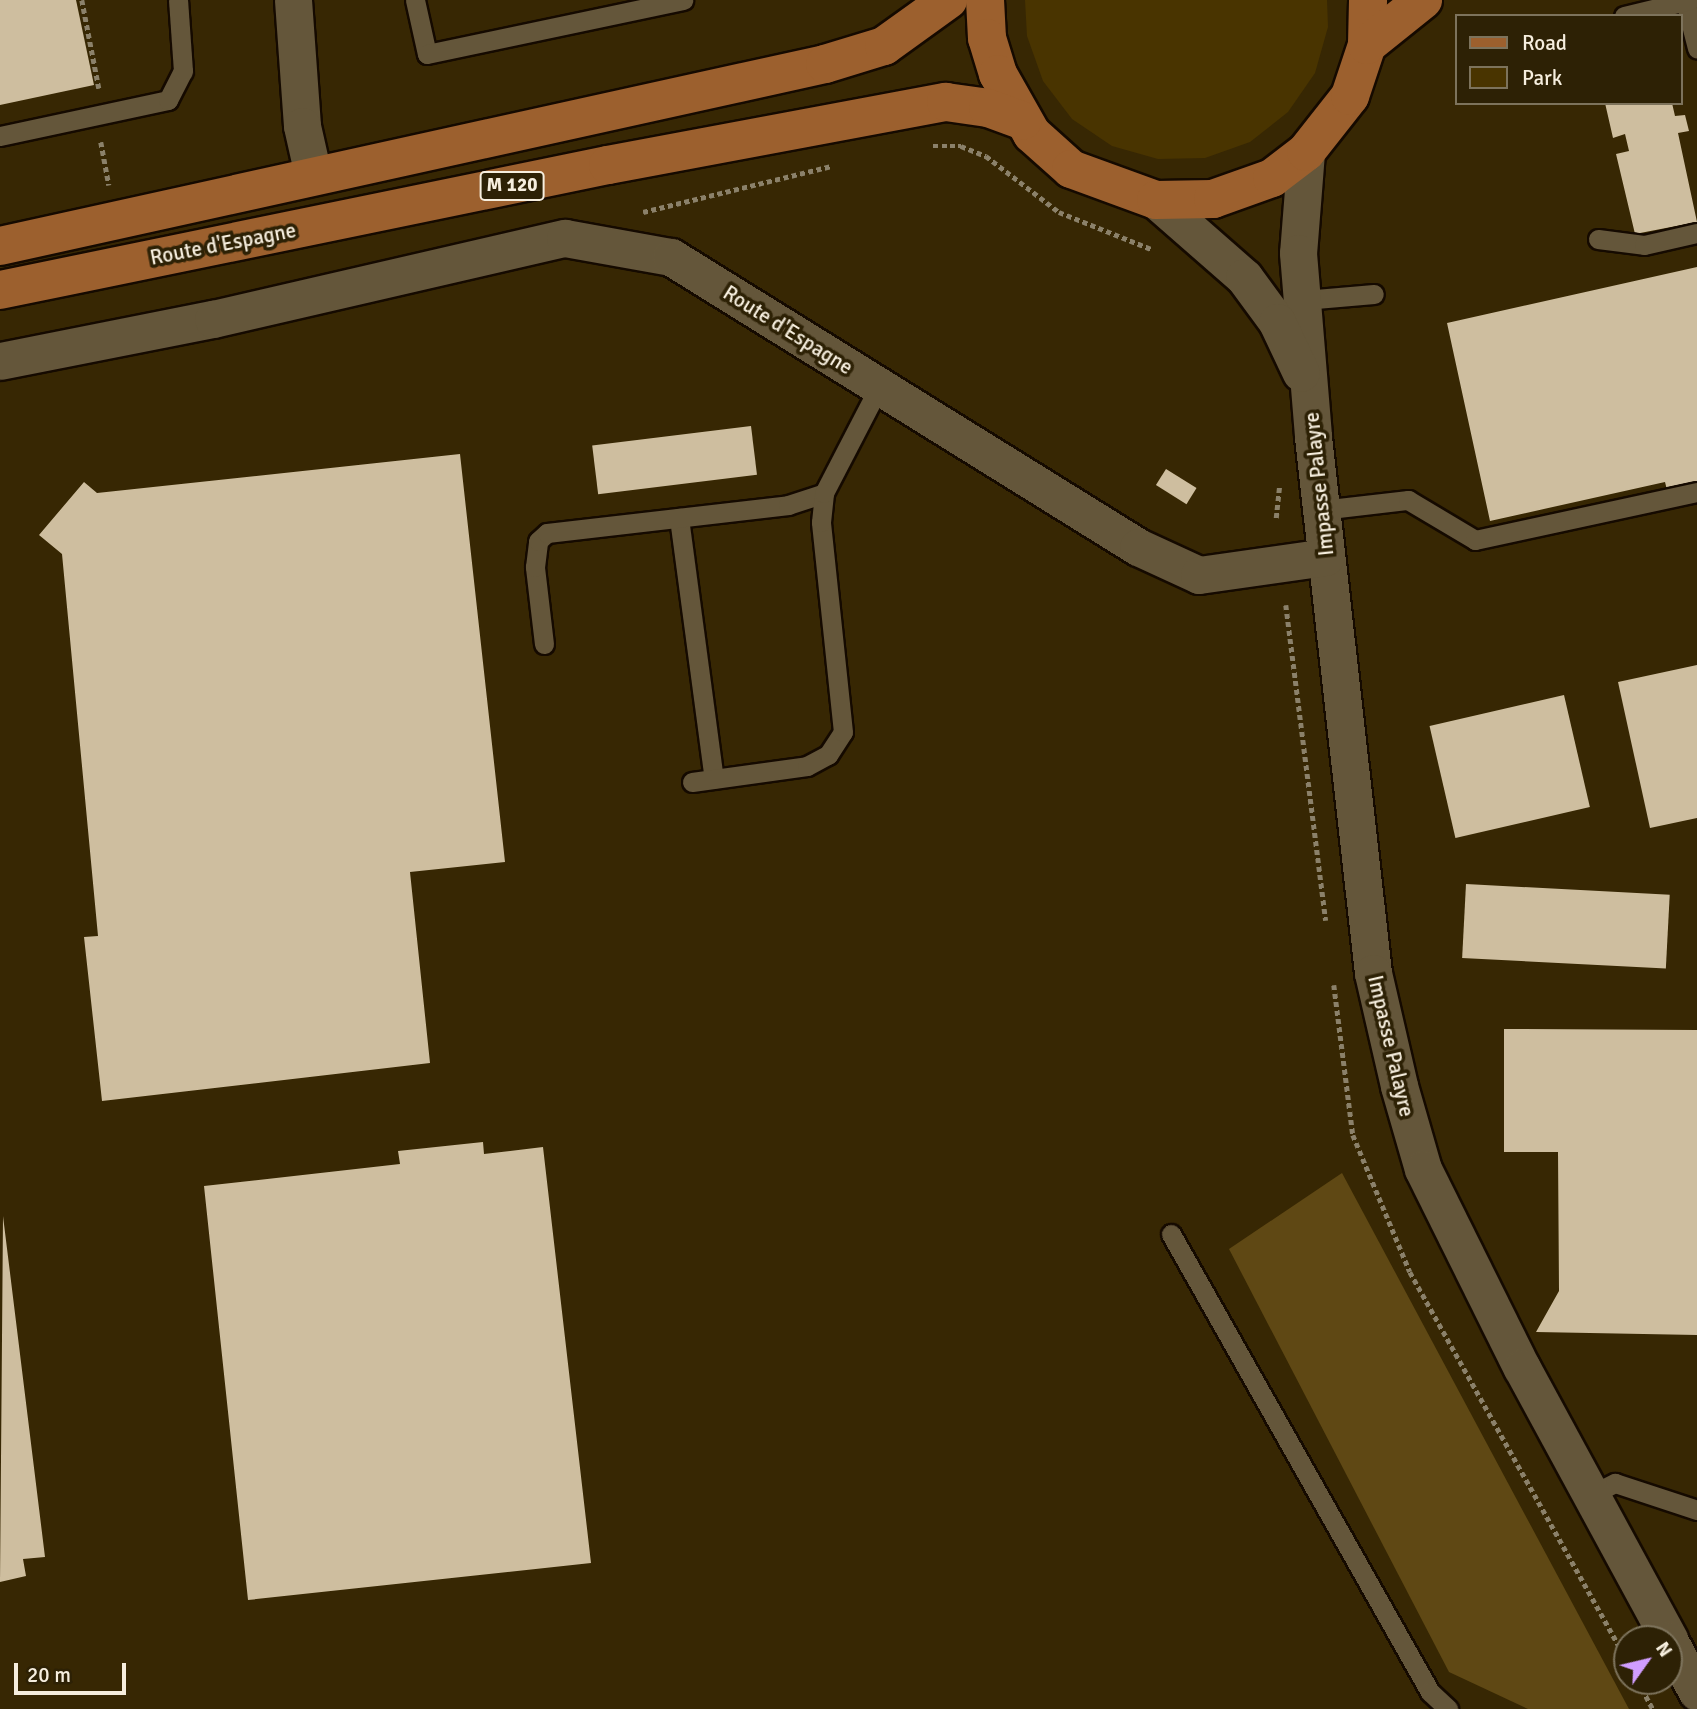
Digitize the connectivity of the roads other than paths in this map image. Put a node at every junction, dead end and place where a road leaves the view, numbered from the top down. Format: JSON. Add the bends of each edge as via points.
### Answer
{"nodes":[{"id":1,"x":178,"y":0,"type":"edge"},
{"id":2,"x":293,"y":0,"type":"edge"},
{"id":3,"x":415,"y":0,"type":"edge"},
{"id":4,"x":683,"y":0,"type":"edge"},
{"id":5,"x":948,"y":0,"type":"edge"},
{"id":6,"x":985,"y":0,"type":"edge"},
{"id":7,"x":1368,"y":0,"type":"edge"},
{"id":8,"x":1423,"y":0,"type":"edge"},
{"id":9,"x":1688,"y":1,"type":"edge"},
{"id":10,"x":1633,"y":14,"type":"edge"},
{"id":11,"x":1367,"y":45,"type":"junction"},
{"id":12,"x":1697,"y":48,"type":"edge"},
{"id":13,"x":1023,"y":121,"type":"junction"},
{"id":14,"x":0,"y":136,"type":"edge"},
{"id":15,"x":1307,"y":152,"type":"junction"},
{"id":16,"x":313,"y":175,"type":"junction"},
{"id":17,"x":1156,"y":200,"type":"junction"},
{"id":18,"x":1697,"y":233,"type":"edge"},
{"id":19,"x":1598,"y":239,"type":"dead end"},
{"id":20,"x":0,"y":246,"type":"edge"},
{"id":21,"x":0,"y":290,"type":"edge"},
{"id":22,"x":1374,"y":294,"type":"dead end"},
{"id":23,"x":1304,"y":300,"type":"junction"},
{"id":24,"x":0,"y":361,"type":"edge"},
{"id":25,"x":879,"y":387,"type":"junction"},
{"id":26,"x":1310,"y":393,"type":"junction"},
{"id":27,"x":1697,"y":492,"type":"edge"},
{"id":28,"x":824,"y":493,"type":"junction"},
{"id":29,"x":1321,"y":510,"type":"junction"},
{"id":30,"x":679,"y":518,"type":"junction"},
{"id":31,"x":1326,"y":557,"type":"junction"},
{"id":32,"x":544,"y":644,"type":"dead end"},
{"id":33,"x":714,"y":779,"type":"junction"},
{"id":34,"x":692,"y":782,"type":"dead end"},
{"id":35,"x":1171,"y":1234,"type":"dead end"},
{"id":36,"x":1591,"y":1495,"type":"junction"},
{"id":37,"x":1697,"y":1510,"type":"edge"},
{"id":38,"x":1661,"y":1625,"type":"edge"},
{"id":39,"x":1683,"y":1666,"type":"edge"},
{"id":40,"x":1697,"y":1692,"type":"edge"},
{"id":41,"x":1448,"y":1709,"type":"edge"}],
"edges":[{"from":1,"to":14,"type":"lane","via":[[183,71],[168,100]]},
{"from":2,"to":16,"type":"street","via":[[302,126]]},
{"from":3,"to":4,"type":"lane","via":[[427,54]]},
{"from":5,"to":16,"type":"main road","number":"M 120","via":[[884,46],[825,64]]},
{"from":6,"to":13,"type":"main road","via":[[987,38],[998,74]]},
{"from":7,"to":11,"type":"main road"},
{"from":8,"to":11,"type":"main road"},
{"from":9,"to":10,"type":"lane"},
{"from":9,"to":12,"type":"lane"},
{"from":11,"to":15,"type":"main road","via":[[1350,96]]},
{"from":13,"to":17,"type":"main road","via":[[1071,169]]},
{"from":13,"to":21,"type":"main road","name":"Route d'Espagne","number":"M 120","via":[[988,108],[946,102],[608,165]]},
{"from":15,"to":17,"type":"main road","via":[[1272,178],[1213,199]]},
{"from":15,"to":23,"type":"street","name":"Impasse Palayre","via":[[1298,253]]},
{"from":16,"to":20,"type":"main road","number":"M 120"},
{"from":17,"to":26,"type":"street","name":"Impasse Palayre","via":[[1244,276],[1277,322]]},
{"from":18,"to":19,"type":"lane","via":[[1644,245]]},
{"from":22,"to":23,"type":"lane"},
{"from":23,"to":26,"type":"street","name":"Impasse Palayre"},
{"from":24,"to":25,"type":"street","name":"Route d'Espagne","via":[[212,319],[565,238],[671,257]]},
{"from":25,"to":28,"type":"lane"},
{"from":25,"to":31,"type":"street","name":"Route d'Espagne","via":[[1138,547],[1199,575]]},
{"from":26,"to":29,"type":"street","name":"Impasse Palayre"},
{"from":27,"to":29,"type":"lane","via":[[1475,540],[1408,500]]},
{"from":28,"to":30,"type":"lane","via":[[788,505]]},
{"from":28,"to":33,"type":"lane","via":[[821,522],[843,732],[828,755],[807,766]]},
{"from":29,"to":31,"type":"street","name":"Impasse Palayre"},
{"from":30,"to":32,"type":"lane","via":[[547,533],[538,541],[535,567]]},
{"from":30,"to":33,"type":"lane"},
{"from":31,"to":36,"type":"street","name":"Impasse Palayre","via":[[1373,973],[1399,1086],[1423,1169]]},
{"from":33,"to":34,"type":"lane"},
{"from":35,"to":41,"type":"lane","via":[[1430,1692]]},
{"from":36,"to":37,"type":"lane","via":[[1615,1483]]},
{"from":36,"to":38,"type":"street","name":"Impasse Palayre"},
{"from":39,"to":40,"type":"street","name":"Impasse Palayre"}]}
